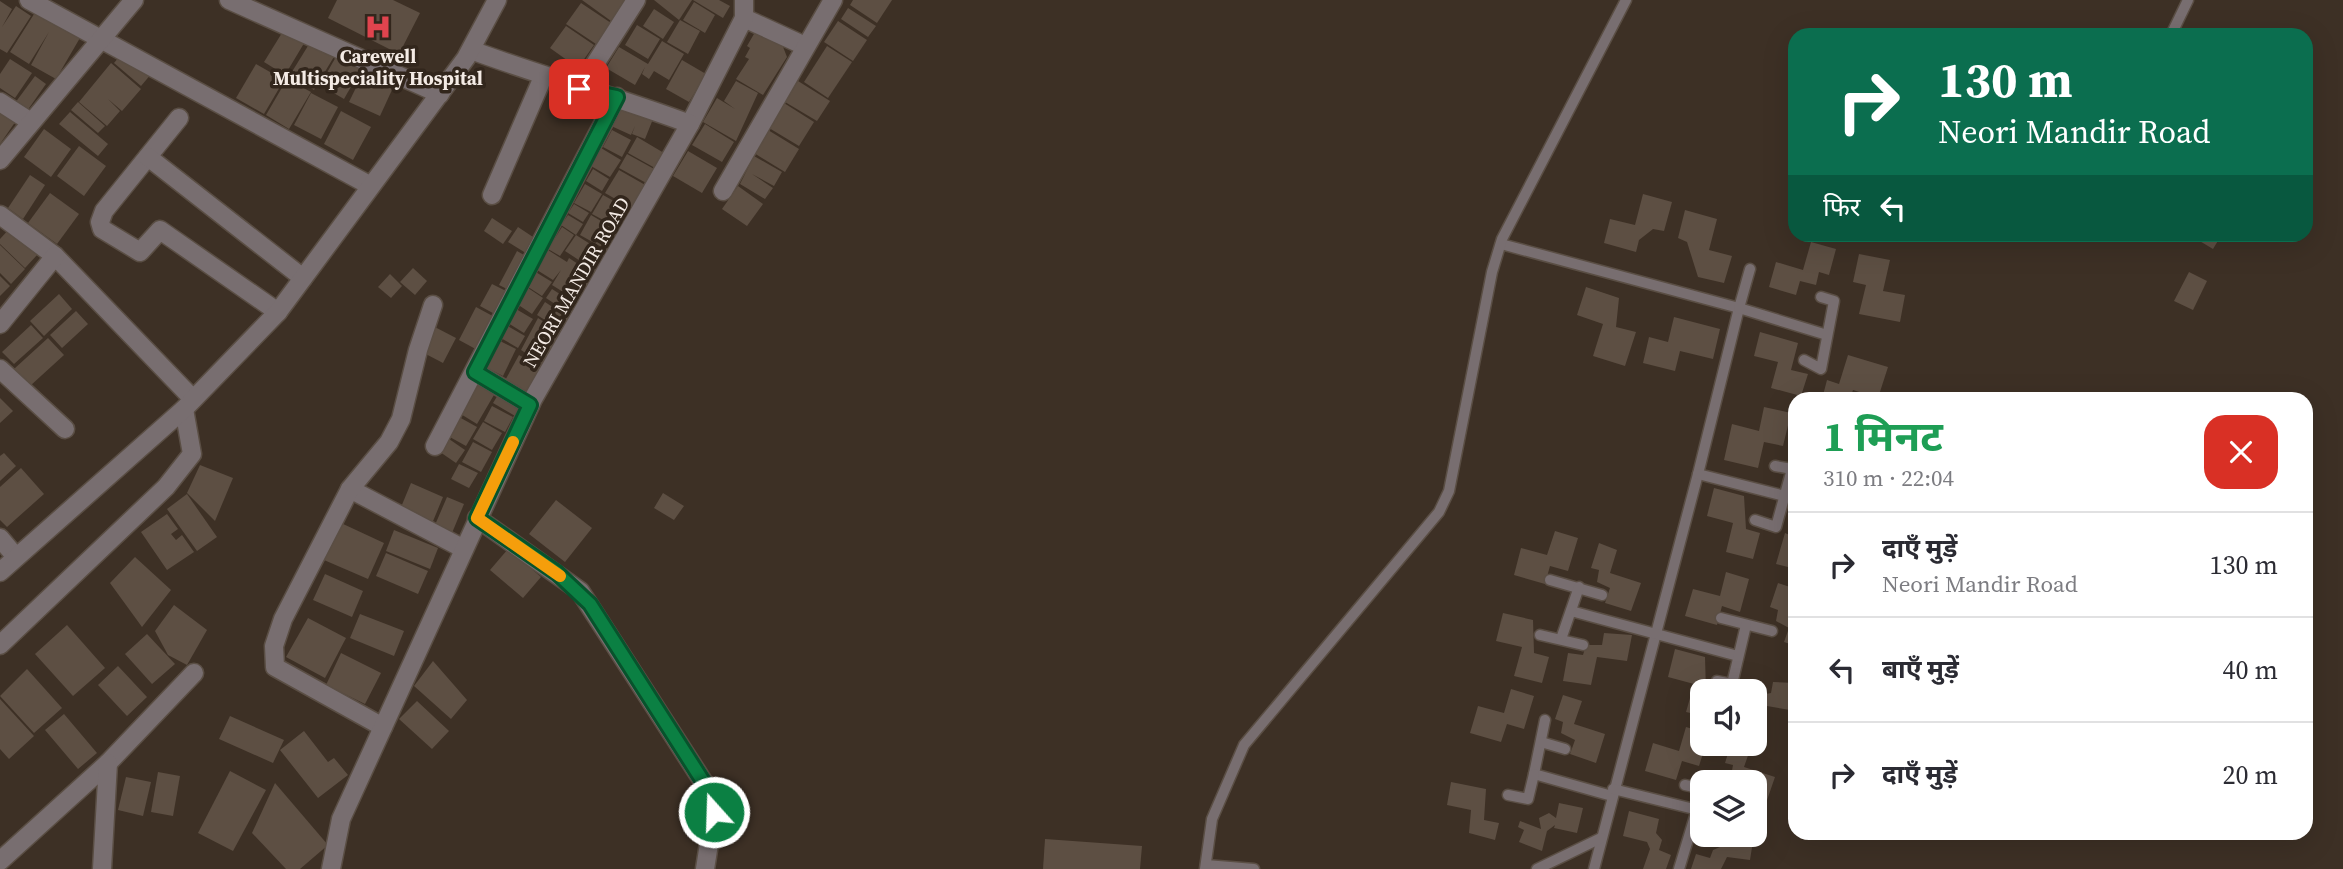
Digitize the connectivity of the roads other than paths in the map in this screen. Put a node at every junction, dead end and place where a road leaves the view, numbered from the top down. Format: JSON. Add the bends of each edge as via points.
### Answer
{"nodes":[{"id":1,"x":29,"y":0,"type":"edge"},
{"id":2,"x":134,"y":0,"type":"edge"},
{"id":3,"x":229,"y":0,"type":"edge"},
{"id":4,"x":497,"y":0,"type":"edge"},
{"id":5,"x":636,"y":0,"type":"edge"},
{"id":6,"x":833,"y":0,"type":"edge"},
{"id":7,"x":1626,"y":0,"type":"edge"},
{"id":8,"x":2188,"y":0,"type":"edge"},
{"id":9,"x":744,"y":9,"type":"edge"},
{"id":10,"x":2174,"y":28,"type":"edge"},
{"id":11,"x":101,"y":38,"type":"junction"},
{"id":12,"x":805,"y":46,"type":"junction"},
{"id":13,"x":471,"y":50,"type":"junction"},
{"id":14,"x":543,"y":77,"type":"junction"},
{"id":15,"x":579,"y":89,"type":"junction"},
{"id":16,"x":440,"y":94,"type":"junction"},
{"id":17,"x":617,"y":97,"type":"junction"},
{"id":18,"x":0,"y":102,"type":"edge"},
{"id":19,"x":179,"y":118,"type":"dead end"},
{"id":20,"x":31,"y":122,"type":"junction"},
{"id":21,"x":690,"y":124,"type":"junction"},
{"id":22,"x":148,"y":157,"type":"junction"},
{"id":23,"x":0,"y":160,"type":"edge"},
{"id":24,"x":369,"y":186,"type":"junction"},
{"id":25,"x":723,"y":191,"type":"dead end"},
{"id":26,"x":492,"y":195,"type":"dead end"},
{"id":27,"x":0,"y":215,"type":"edge"},
{"id":28,"x":1501,"y":244,"type":"junction"},
{"id":29,"x":55,"y":256,"type":"junction"},
{"id":30,"x":1750,"y":269,"type":"dead end"},
{"id":31,"x":303,"y":278,"type":"junction"},
{"id":32,"x":1821,"y":297,"type":"dead end"},
{"id":33,"x":433,"y":305,"type":"dead end"},
{"id":34,"x":1739,"y":308,"type":"junction"},
{"id":35,"x":278,"y":312,"type":"junction"},
{"id":36,"x":0,"y":324,"type":"edge"},
{"id":37,"x":1828,"y":335,"type":"junction"},
{"id":38,"x":1804,"y":360,"type":"dead end"},
{"id":39,"x":0,"y":369,"type":"edge"},
{"id":40,"x":475,"y":372,"type":"junction"},
{"id":41,"x":188,"y":404,"type":"junction"},
{"id":42,"x":530,"y":405,"type":"junction"},
{"id":43,"x":65,"y":429,"type":"dead end"},
{"id":44,"x":435,"y":446,"type":"dead end"},
{"id":45,"x":1775,"y":466,"type":"dead end"},
{"id":46,"x":1788,"y":468,"type":"edge"},
{"id":47,"x":1698,"y":474,"type":"junction"},
{"id":48,"x":1788,"y":484,"type":"edge"},
{"id":49,"x":350,"y":489,"type":"junction"},
{"id":50,"x":1785,"y":496,"type":"junction"},
{"id":51,"x":477,"y":518,"type":"junction"},
{"id":52,"x":1755,"y":520,"type":"dead end"},
{"id":53,"x":0,"y":538,"type":"edge"},
{"id":54,"x":464,"y":549,"type":"junction"},
{"id":55,"x":16,"y":557,"type":"junction"},
{"id":56,"x":0,"y":572,"type":"edge"},
{"id":57,"x":1550,"y":580,"type":"dead end"},
{"id":58,"x":1579,"y":587,"type":"junction"},
{"id":59,"x":1602,"y":595,"type":"dead end"},
{"id":60,"x":1571,"y":611,"type":"junction"},
{"id":61,"x":1721,"y":618,"type":"dead end"},
{"id":62,"x":1746,"y":625,"type":"junction"},
{"id":63,"x":1772,"y":631,"type":"dead end"},
{"id":64,"x":1540,"y":635,"type":"dead end"},
{"id":65,"x":1656,"y":636,"type":"junction"},
{"id":66,"x":1561,"y":639,"type":"junction"},
{"id":67,"x":0,"y":645,"type":"edge"},
{"id":68,"x":1583,"y":645,"type":"dead end"},
{"id":69,"x":1738,"y":656,"type":"junction"},
{"id":70,"x":194,"y":673,"type":"dead end"},
{"id":71,"x":1733,"y":679,"type":"edge"},
{"id":72,"x":1545,"y":720,"type":"dead end"},
{"id":73,"x":383,"y":727,"type":"junction"},
{"id":74,"x":1541,"y":742,"type":"junction"},
{"id":75,"x":1565,"y":749,"type":"dead end"},
{"id":76,"x":108,"y":764,"type":"junction"},
{"id":77,"x":1534,"y":774,"type":"junction"},
{"id":78,"x":1685,"y":785,"type":"dead end"},
{"id":79,"x":1690,"y":786,"type":"edge"},
{"id":80,"x":1612,"y":792,"type":"junction"},
{"id":81,"x":1508,"y":795,"type":"dead end"},
{"id":82,"x":1690,"y":808,"type":"edge"},
{"id":83,"x":1690,"y":835,"type":"edge"},
{"id":84,"x":1601,"y":838,"type":"junction"},
{"id":85,"x":0,"y":862,"type":"edge"},
{"id":86,"x":1205,"y":867,"type":"edge"},
{"id":87,"x":1542,"y":867,"type":"edge"},
{"id":88,"x":102,"y":869,"type":"edge"},
{"id":89,"x":331,"y":869,"type":"edge"},
{"id":90,"x":705,"y":869,"type":"edge"},
{"id":91,"x":1254,"y":869,"type":"edge"},
{"id":92,"x":1557,"y":869,"type":"edge"},
{"id":93,"x":1594,"y":869,"type":"edge"},
{"id":94,"x":1679,"y":869,"type":"edge"}],
"edges":[{"from":1,"to":11,"type":"street"},
{"from":2,"to":11,"type":"street"},
{"from":3,"to":16,"type":"street"},
{"from":4,"to":13,"type":"street"},
{"from":5,"to":15,"type":"street"},
{"from":6,"to":12,"type":"street"},
{"from":7,"to":28,"type":"lane"},
{"from":8,"to":10,"type":"lane"},
{"from":9,"to":12,"type":"street"},
{"from":9,"to":21,"type":"street","name":"NEORI MANDIR ROAD"},
{"from":11,"to":20,"type":"street"},
{"from":11,"to":24,"type":"street"},
{"from":12,"to":25,"type":"street"},
{"from":13,"to":14,"type":"street"},
{"from":13,"to":16,"type":"street"},
{"from":14,"to":15,"type":"street"},
{"from":14,"to":26,"type":"street"},
{"from":15,"to":17,"type":"street"},
{"from":16,"to":24,"type":"street"},
{"from":17,"to":21,"type":"street"},
{"from":17,"to":40,"type":"street"},
{"from":18,"to":20,"type":"street"},
{"from":19,"to":22,"type":"street"},
{"from":20,"to":23,"type":"street"},
{"from":21,"to":42,"type":"street","name":"NEORI MANDIR ROAD"},
{"from":22,"to":31,"type":"street"},
{"from":22,"to":35,"type":"street","via":[[104,211],[102,229],[140,252],[160,230]]},
{"from":24,"to":31,"type":"street"},
{"from":27,"to":29,"type":"street"},
{"from":28,"to":34,"type":"lane"},
{"from":28,"to":86,"type":"lane","via":[[1449,491],[1439,512],[1244,745],[1212,819]]},
{"from":29,"to":36,"type":"street"},
{"from":29,"to":41,"type":"street"},
{"from":30,"to":34,"type":"lane"},
{"from":31,"to":35,"type":"street"},
{"from":32,"to":37,"type":"lane","via":[[1834,301]]},
{"from":33,"to":49,"type":"street","via":[[401,418]]},
{"from":34,"to":37,"type":"lane"},
{"from":34,"to":47,"type":"lane"},
{"from":35,"to":41,"type":"street"},
{"from":37,"to":38,"type":"lane","via":[[1821,369]]},
{"from":39,"to":43,"type":"street"},
{"from":40,"to":42,"type":"street"},
{"from":40,"to":44,"type":"street"},
{"from":41,"to":55,"type":"street"},
{"from":41,"to":67,"type":"street","via":[[192,454],[166,487]]},
{"from":42,"to":51,"type":"street","name":"NEORI MANDIR ROAD"},
{"from":45,"to":46,"type":"lane"},
{"from":47,"to":50,"type":"lane"},
{"from":47,"to":65,"type":"lane"},
{"from":48,"to":50,"type":"lane"},
{"from":49,"to":54,"type":"street"},
{"from":49,"to":73,"type":"street","via":[[283,619],[274,646],[275,667]]},
{"from":50,"to":52,"type":"lane","via":[[1776,527]]},
{"from":51,"to":54,"type":"street","name":"NEORI MANDIR ROAD"},
{"from":51,"to":90,"type":"street","via":[[557,573],[590,604],[706,786],[714,812]]},
{"from":53,"to":55,"type":"street"},
{"from":54,"to":73,"type":"street","name":"NEORI MANDIR ROAD"},
{"from":55,"to":56,"type":"street"},
{"from":57,"to":58,"type":"lane"},
{"from":58,"to":59,"type":"lane"},
{"from":58,"to":60,"type":"lane"},
{"from":60,"to":65,"type":"lane"},
{"from":60,"to":66,"type":"lane"},
{"from":61,"to":62,"type":"lane"},
{"from":62,"to":63,"type":"lane"},
{"from":62,"to":69,"type":"lane"},
{"from":64,"to":66,"type":"lane"},
{"from":65,"to":69,"type":"lane"},
{"from":65,"to":80,"type":"lane"},
{"from":66,"to":68,"type":"lane"},
{"from":69,"to":71,"type":"lane"},
{"from":70,"to":76,"type":"street"},
{"from":72,"to":74,"type":"lane"},
{"from":73,"to":89,"type":"street","name":"NEORI MANDIR ROAD","via":[[341,819]]},
{"from":74,"to":75,"type":"lane"},
{"from":74,"to":77,"type":"lane"},
{"from":76,"to":85,"type":"street"},
{"from":76,"to":88,"type":"street"},
{"from":77,"to":80,"type":"lane"},
{"from":77,"to":81,"type":"lane","via":[[1528,799]]},
{"from":78,"to":79,"type":"lane"},
{"from":80,"to":82,"type":"lane"},
{"from":80,"to":84,"type":"lane"},
{"from":83,"to":94,"type":"lane"},
{"from":84,"to":87,"type":"lane"},
{"from":84,"to":93,"type":"lane"},
{"from":86,"to":91,"type":"lane"},
{"from":87,"to":92,"type":"lane"}]}
